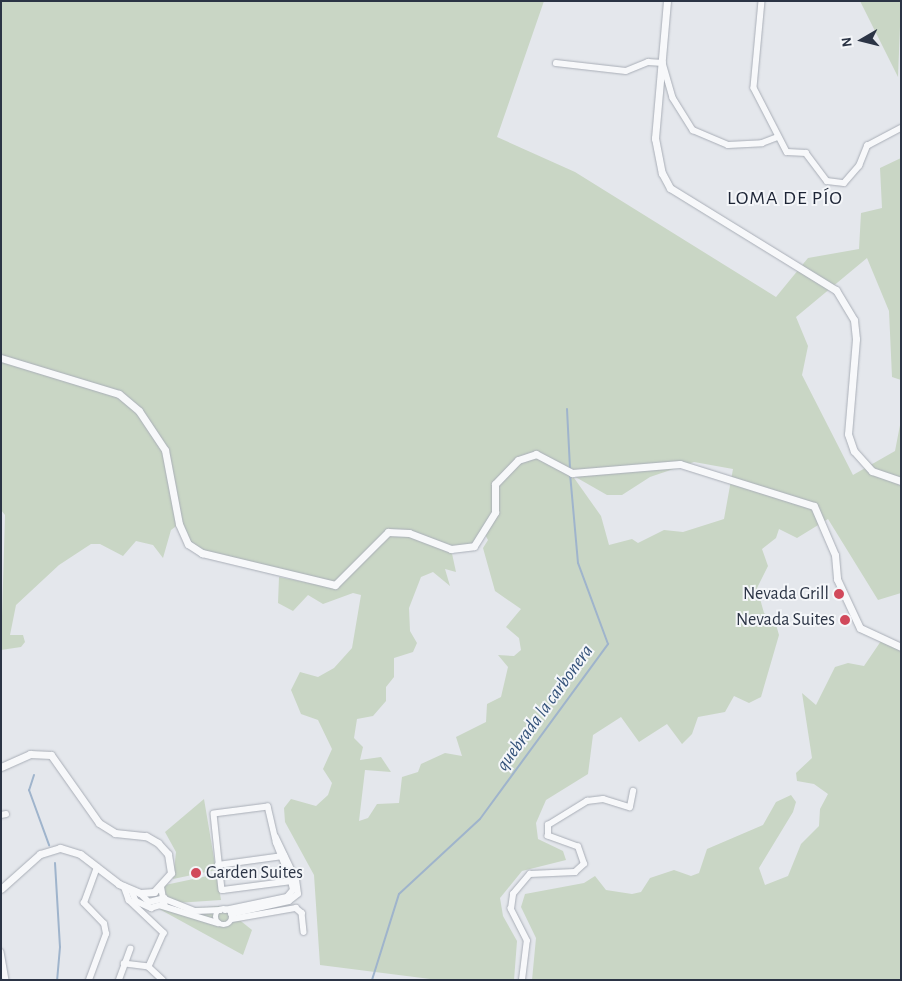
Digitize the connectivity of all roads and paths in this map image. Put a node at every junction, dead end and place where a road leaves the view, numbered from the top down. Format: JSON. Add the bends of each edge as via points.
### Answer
{"nodes":[{"id":1,"x":667,"y":1,"type":"edge"},
{"id":2,"x":762,"y":1,"type":"edge"},
{"id":3,"x":556,"y":63,"type":"dead end"},
{"id":4,"x":663,"y":63,"type":"junction"},
{"id":5,"x":901,"y":128,"type":"edge"},
{"id":6,"x":778,"y":136,"type":"junction"},
{"id":7,"x":1,"y":358,"type":"edge"},
{"id":8,"x":901,"y":482,"type":"edge"},
{"id":9,"x":901,"y":647,"type":"edge"},
{"id":10,"x":1,"y":767,"type":"edge"},
{"id":11,"x":633,"y":791,"type":"dead end"},
{"id":12,"x":284,"y":856,"type":"junction"},
{"id":13,"x":218,"y":865,"type":"junction"},
{"id":14,"x":97,"y":867,"type":"junction"},
{"id":15,"x":294,"y":880,"type":"junction"},
{"id":16,"x":1,"y":881,"type":"edge"},
{"id":17,"x":11,"y":885,"type":"junction"},
{"id":18,"x":124,"y":886,"type":"junction"},
{"id":19,"x":161,"y":888,"type":"junction"},
{"id":20,"x":1,"y":889,"type":"edge"},
{"id":21,"x":132,"y":891,"type":"junction"},
{"id":22,"x":140,"y":893,"type":"junction"},
{"id":23,"x":165,"y":898,"type":"junction"},
{"id":24,"x":258,"y":904,"type":"junction"},
{"id":25,"x":162,"y":906,"type":"junction"},
{"id":26,"x":223,"y":910,"type":"junction"},
{"id":27,"x":231,"y":916,"type":"junction"},
{"id":28,"x":218,"y":923,"type":"junction"},
{"id":29,"x":304,"y":932,"type":"dead end"},
{"id":30,"x":130,"y":948,"type":"dead end"},
{"id":31,"x":1,"y":952,"type":"edge"},
{"id":32,"x":124,"y":964,"type":"junction"},
{"id":33,"x":149,"y":967,"type":"junction"},
{"id":34,"x":6,"y":980,"type":"edge"},
{"id":35,"x":89,"y":980,"type":"edge"},
{"id":36,"x":119,"y":980,"type":"edge"},
{"id":37,"x":164,"y":980,"type":"edge"},
{"id":38,"x":522,"y":980,"type":"edge"}],
"edges":[{"from":1,"to":4,"type":"street"},
{"from":2,"to":6,"type":"street","via":[[754,88]]},
{"from":3,"to":4,"type":"street","via":[[626,72],[648,62]]},
{"from":4,"to":6,"type":"street","via":[[673,98],[693,130],[728,144],[762,143]]},
{"from":4,"to":8,"type":"street","via":[[656,156],[670,188],[836,290],[854,320],[856,339],[848,434],[854,452],[872,471]]},
{"from":5,"to":6,"type":"street","via":[[867,146],[859,166],[844,183],[826,181],[806,153],[787,152]]},
{"from":7,"to":9,"type":"street","via":[[119,394],[139,411],[165,450],[179,524],[188,544],[202,553],[335,585],[388,532],[409,533],[450,549],[474,546],[495,512],[495,484],[518,460],[536,454],[572,473],[680,464],[814,506],[835,554],[837,579],[860,628]]},
{"from":10,"to":19,"type":"street","via":[[30,754],[51,755],[106,830],[146,836],[163,848],[171,873]]},
{"from":11,"to":38,"type":"street","via":[[630,807],[603,799],[588,801],[548,825],[548,836],[578,847],[584,864],[575,872],[530,874],[513,894],[512,909],[527,941]]},
{"from":12,"to":13,"type":"street"},
{"from":12,"to":13,"type":"street","via":[[268,807],[214,814]]},
{"from":12,"to":15,"type":"street"},
{"from":13,"to":15,"type":"street","via":[[223,890]]},
{"from":14,"to":17,"type":"street","via":[[69,850],[50,849]]},
{"from":14,"to":18,"type":"street"},
{"from":14,"to":35,"type":"street","via":[[84,900],[104,924],[106,934]]},
{"from":15,"to":24,"type":"street","via":[[294,899]]},
{"from":16,"to":17,"type":"street"},
{"from":17,"to":20,"type":"street"},
{"from":18,"to":21,"type":"street"},
{"from":18,"to":33,"type":"street","via":[[134,905],[164,930]]},
{"from":19,"to":22,"type":"street"},
{"from":19,"to":23,"type":"street"},
{"from":21,"to":22,"type":"street"},
{"from":21,"to":25,"type":"street","via":[[136,901],[146,907]]},
{"from":22,"to":23,"type":"street","via":[[149,902]]},
{"from":23,"to":25,"type":"street"},
{"from":23,"to":26,"type":"street","via":[[195,911]]},
{"from":24,"to":26,"type":"street"},
{"from":24,"to":27,"type":"street"},
{"from":25,"to":28,"type":"street"},
{"from":26,"to":27,"type":"street"},
{"from":26,"to":28,"type":"street"},
{"from":27,"to":28,"type":"street","via":[[225,926]]},
{"from":27,"to":29,"type":"street","via":[[296,908],[302,913]]},
{"from":30,"to":32,"type":"street"},
{"from":31,"to":34,"type":"street"},
{"from":32,"to":33,"type":"street"},
{"from":32,"to":36,"type":"street"},
{"from":33,"to":37,"type":"street"}]}
